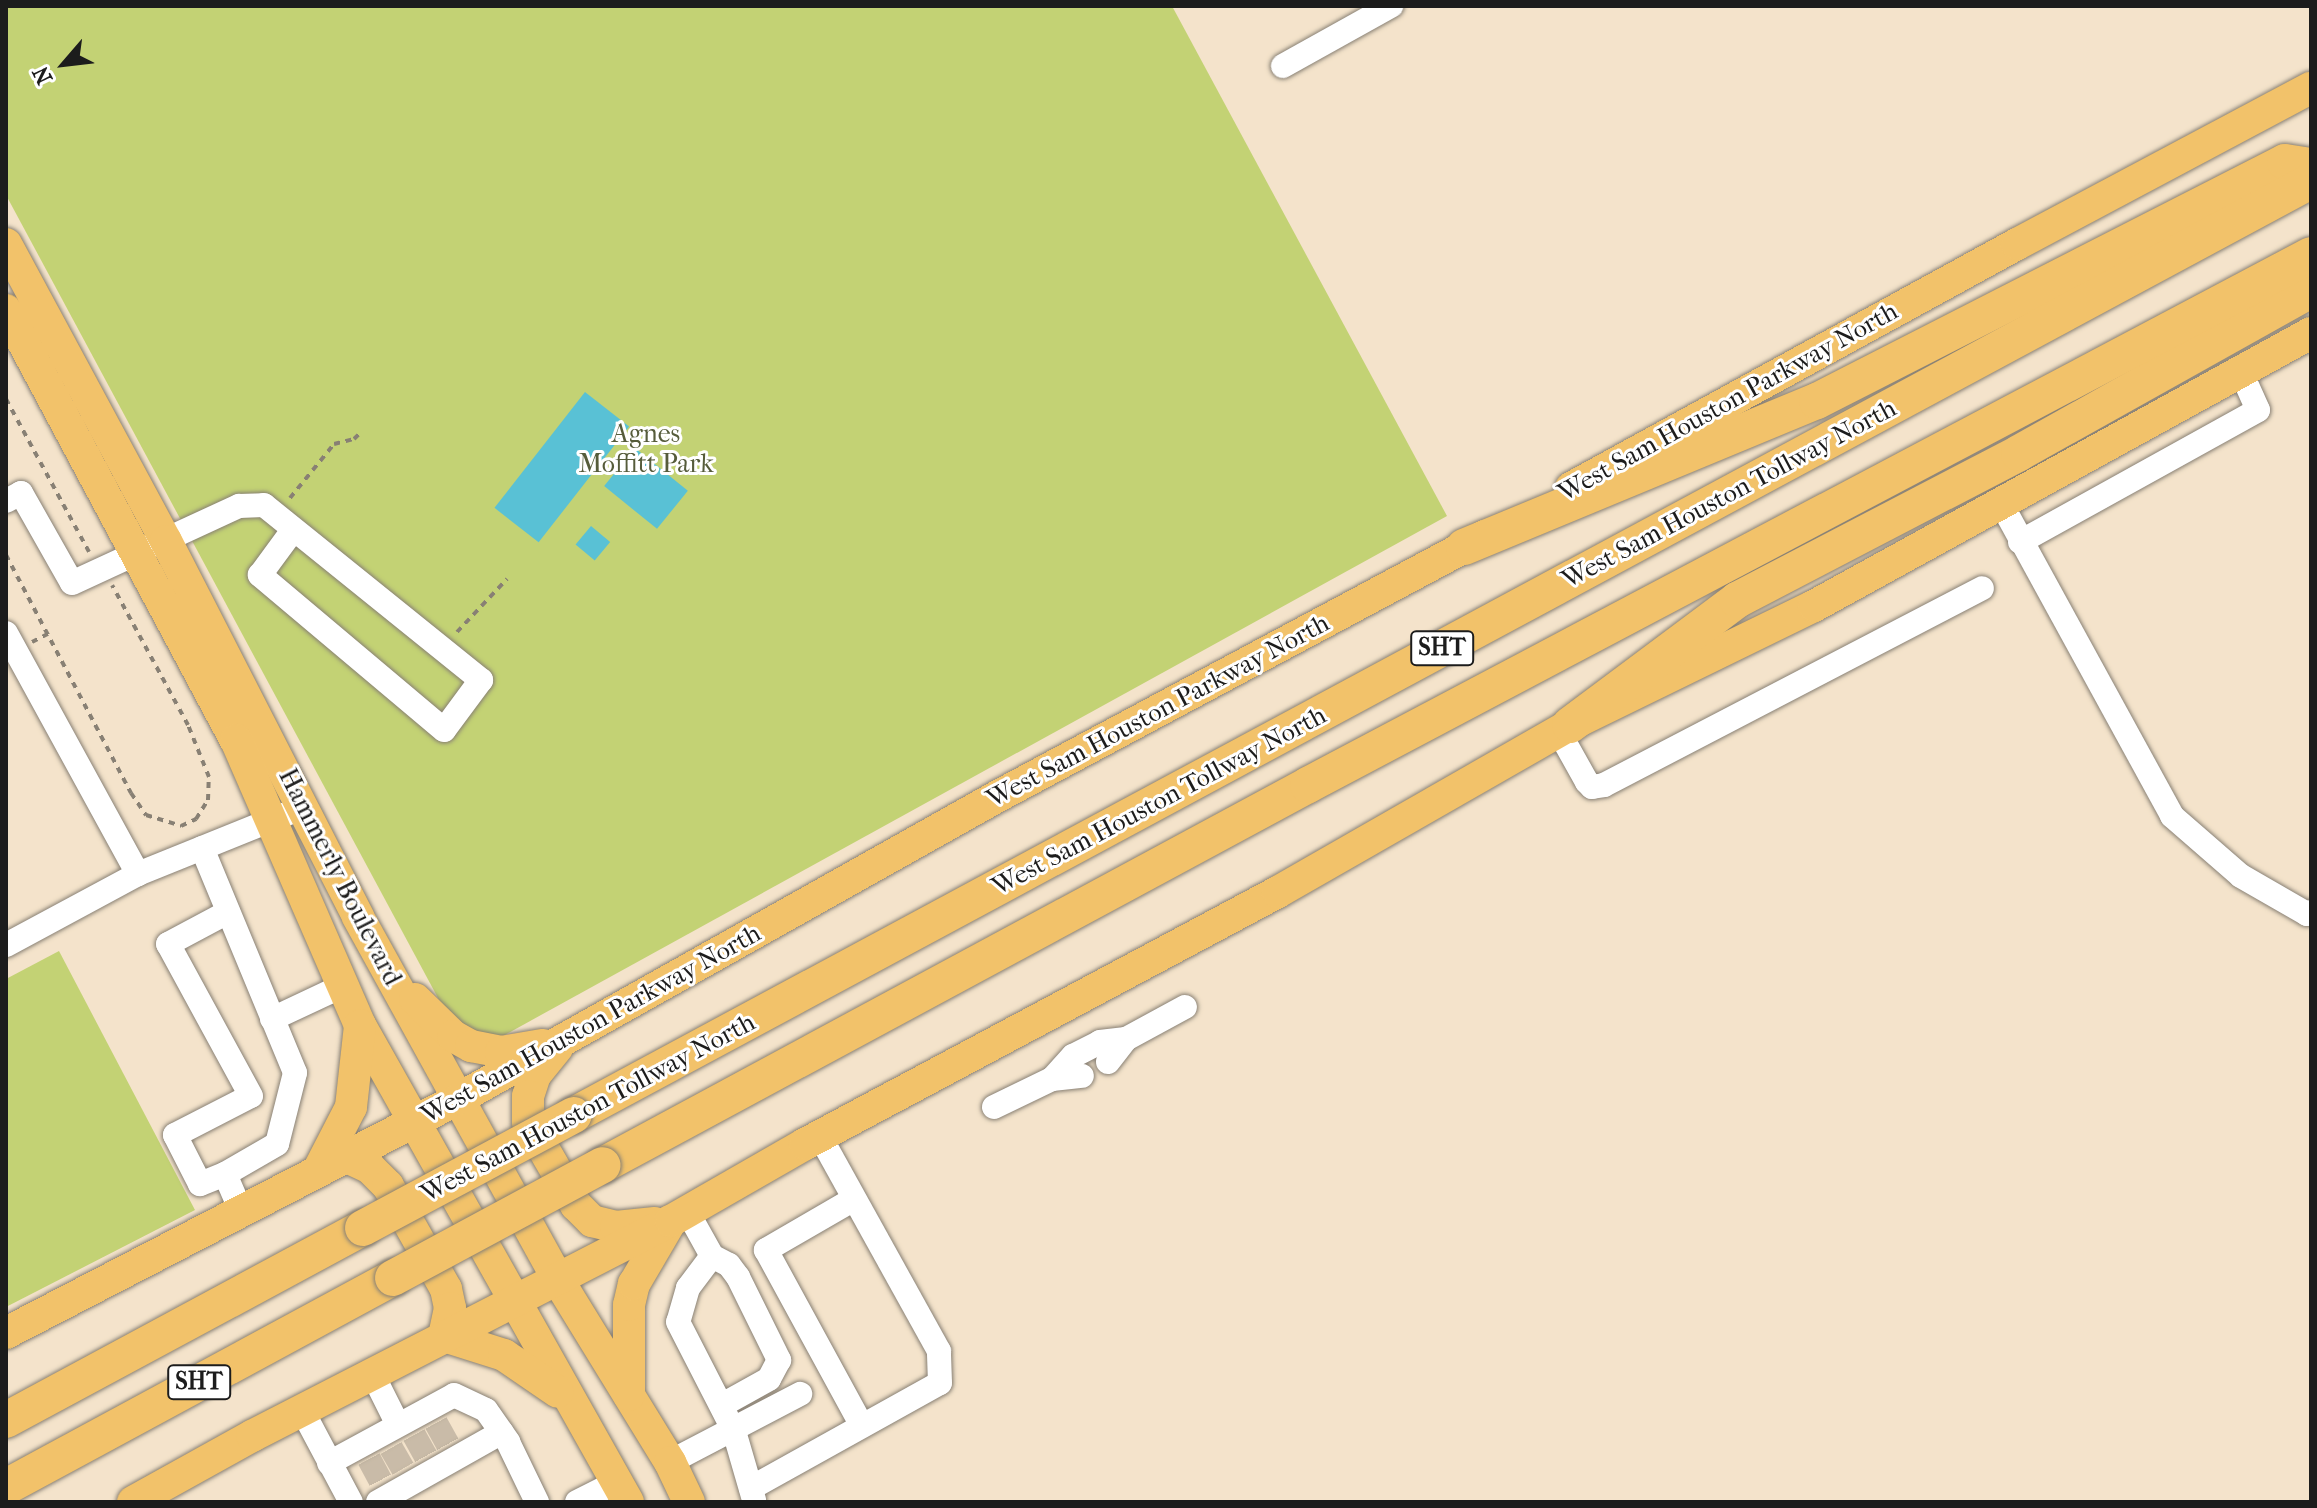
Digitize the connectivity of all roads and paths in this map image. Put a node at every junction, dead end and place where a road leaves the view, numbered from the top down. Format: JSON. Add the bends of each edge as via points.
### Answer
{"nodes":[{"id":1,"x":1391,"y":6,"type":"edge"},
{"id":2,"x":1283,"y":66,"type":"dead end"},
{"id":3,"x":2311,"y":88,"type":"edge"},
{"id":4,"x":2311,"y":166,"type":"edge"},
{"id":5,"x":2311,"y":181,"type":"edge"},
{"id":6,"x":6,"y":244,"type":"edge"},
{"id":7,"x":2311,"y":255,"type":"edge"},
{"id":8,"x":15,"y":283,"type":"edge"},
{"id":9,"x":2311,"y":290,"type":"edge"},
{"id":10,"x":6,"y":310,"type":"edge"},
{"id":11,"x":2311,"y":333,"type":"edge"},
{"id":12,"x":2241,"y":372,"type":"junction"},
{"id":13,"x":6,"y":399,"type":"edge"},
{"id":14,"x":359,"y":434,"type":"dead end"},
{"id":15,"x":6,"y":501,"type":"edge"},
{"id":16,"x":2002,"y":505,"type":"junction"},
{"id":17,"x":285,"y":523,"type":"junction"},
{"id":18,"x":166,"y":541,"type":"junction"},
{"id":19,"x":2020,"y":542,"type":"junction"},
{"id":20,"x":1464,"y":547,"type":"junction"},
{"id":21,"x":136,"y":553,"type":"junction"},
{"id":22,"x":6,"y":555,"type":"edge"},
{"id":23,"x":100,"y":570,"type":"junction"},
{"id":24,"x":507,"y":579,"type":"dead end"},
{"id":25,"x":1982,"y":588,"type":"dead end"},
{"id":26,"x":6,"y":633,"type":"edge"},
{"id":27,"x":442,"y":649,"type":"junction"},
{"id":28,"x":1564,"y":729,"type":"junction"},
{"id":29,"x":304,"y":807,"type":"junction"},
{"id":30,"x":272,"y":820,"type":"junction"},
{"id":31,"x":202,"y":848,"type":"junction"},
{"id":32,"x":138,"y":874,"type":"junction"},
{"id":33,"x":228,"y":912,"type":"junction"},
{"id":34,"x":2311,"y":912,"type":"edge"},
{"id":35,"x":6,"y":945,"type":"edge"},
{"id":36,"x":390,"y":974,"type":"junction"},
{"id":37,"x":340,"y":987,"type":"junction"},
{"id":38,"x":1185,"y":1007,"type":"dead end"},
{"id":39,"x":272,"y":1019,"type":"junction"},
{"id":40,"x":360,"y":1025,"type":"junction"},
{"id":41,"x":1126,"y":1039,"type":"junction"},
{"id":42,"x":562,"y":1043,"type":"junction"},
{"id":43,"x":1108,"y":1062,"type":"dead end"},
{"id":44,"x":295,"y":1073,"type":"junction"},
{"id":45,"x":1082,"y":1076,"type":"dead end"},
{"id":46,"x":1052,"y":1079,"type":"junction"},
{"id":47,"x":251,"y":1096,"type":"junction"},
{"id":48,"x":458,"y":1099,"type":"junction"},
{"id":49,"x":994,"y":1107,"type":"dead end"},
{"id":50,"x":413,"y":1123,"type":"junction"},
{"id":51,"x":820,"y":1136,"type":"junction"},
{"id":52,"x":277,"y":1144,"type":"junction"},
{"id":53,"x":349,"y":1158,"type":"junction"},
{"id":54,"x":225,"y":1174,"type":"junction"},
{"id":55,"x":306,"y":1176,"type":"junction"},
{"id":56,"x":854,"y":1199,"type":"junction"},
{"id":57,"x":241,"y":1211,"type":"junction"},
{"id":58,"x":679,"y":1216,"type":"junction"},
{"id":59,"x":712,"y":1256,"type":"junction"},
{"id":60,"x":558,"y":1280,"type":"junction"},
{"id":61,"x":513,"y":1302,"type":"junction"},
{"id":62,"x":6,"y":1333,"type":"edge"},
{"id":63,"x":444,"y":1336,"type":"junction"},
{"id":64,"x":372,"y":1373,"type":"junction"},
{"id":65,"x":800,"y":1394,"type":"dead end"},
{"id":66,"x":629,"y":1396,"type":"junction"},
{"id":67,"x":571,"y":1402,"type":"junction"},
{"id":68,"x":722,"y":1405,"type":"junction"},
{"id":69,"x":302,"y":1410,"type":"junction"},
{"id":70,"x":6,"y":1420,"type":"edge"},
{"id":71,"x":862,"y":1426,"type":"junction"},
{"id":72,"x":734,"y":1431,"type":"junction"},
{"id":73,"x":399,"y":1432,"type":"junction"},
{"id":74,"x":502,"y":1432,"type":"junction"},
{"id":75,"x":670,"y":1462,"type":"junction"},
{"id":76,"x":329,"y":1463,"type":"junction"},
{"id":77,"x":6,"y":1487,"type":"edge"},
{"id":78,"x":623,"y":1492,"type":"edge"},
{"id":79,"x":382,"y":1493,"type":"edge"},
{"id":80,"x":753,"y":1495,"type":"edge"},
{"id":81,"x":133,"y":1502,"type":"edge"},
{"id":82,"x":351,"y":1502,"type":"edge"},
{"id":83,"x":537,"y":1502,"type":"edge"},
{"id":84,"x":577,"y":1502,"type":"edge"},
{"id":85,"x":689,"y":1502,"type":"edge"}],
"edges":[{"from":1,"to":2,"type":"street"},
{"from":3,"to":20,"type":"main road","name":"West Sam Houston Parkway North"},
{"from":4,"to":20,"type":"highway","via":[[2285,162],[1817,401]]},
{"from":5,"to":70,"type":"highway","name":"West Sam Houston Tollway North","number":"SHT","bridge":true},
{"from":6,"to":8,"type":"main road","name":"Hammerly Boulevard"},
{"from":7,"to":77,"type":"highway","number":"SHT","bridge":true,"via":[[1322,778]]},
{"from":8,"to":18,"type":"main road","name":"Hammerly Boulevard"},
{"from":9,"to":28,"type":"highway","via":[[2019,453],[1737,600]]},
{"from":10,"to":21,"type":"main road","name":"Hammerly Boulevard"},
{"from":11,"to":12,"type":"main road"},
{"from":12,"to":16,"type":"main road"},
{"from":12,"to":19,"type":"street","via":[[2258,410]]},
{"from":13,"to":23,"type":"path"},
{"from":14,"to":17,"type":"path","via":[[334,444]]},
{"from":15,"to":23,"type":"street","via":[[21,493],[72,583]]},
{"from":16,"to":19,"type":"street"},
{"from":16,"to":28,"type":"main road","via":[[1814,606]]},
{"from":17,"to":18,"type":"street","via":[[264,505],[239,506]]},
{"from":17,"to":27,"type":"street"},
{"from":17,"to":27,"type":"street","via":[[260,575],[444,730],[481,680]]},
{"from":18,"to":21,"type":"street"},
{"from":18,"to":29,"type":"main road","name":"Hammerly Boulevard"},
{"from":19,"to":34,"type":"street","via":[[2172,816],[2241,876]]},
{"from":20,"to":42,"type":"main road","name":"West Sam Houston Parkway North","via":[[1000,795]]},
{"from":21,"to":23,"type":"street"},
{"from":21,"to":30,"type":"main road","name":"Hammerly Boulevard","via":[[236,740]]},
{"from":22,"to":23,"type":"path","via":[[131,793],[146,815],[181,826],[196,819],[208,800],[209,777],[188,725]]},
{"from":24,"to":27,"type":"path"},
{"from":25,"to":28,"type":"street","via":[[1604,785],[1592,787],[1587,782]]},
{"from":26,"to":32,"type":"street"},
{"from":28,"to":51,"type":"main road","via":[[1278,892]]},
{"from":29,"to":30,"type":"street"},
{"from":29,"to":36,"type":"main road","name":"Hammerly Boulevard"},
{"from":30,"to":31,"type":"street"},
{"from":30,"to":37,"type":"main road","name":"Hammerly Boulevard"},
{"from":31,"to":32,"type":"street"},
{"from":31,"to":33,"type":"street"},
{"from":32,"to":35,"type":"street"},
{"from":33,"to":39,"type":"street"},
{"from":33,"to":47,"type":"street","via":[[168,944]]},
{"from":36,"to":42,"type":"main road","via":[[453,1036],[471,1046],[501,1052]]},
{"from":36,"to":48,"type":"main road","name":"Hammerly Boulevard"},
{"from":37,"to":39,"type":"street"},
{"from":37,"to":40,"type":"main road","name":"Hammerly Boulevard"},
{"from":38,"to":41,"type":"street"},
{"from":39,"to":44,"type":"street"},
{"from":40,"to":50,"type":"main road","name":"Hammerly Boulevard"},
{"from":40,"to":55,"type":"main road","via":[[351,1107]]},
{"from":41,"to":43,"type":"street"},
{"from":41,"to":46,"type":"street","via":[[1100,1042],[1073,1056]]},
{"from":42,"to":48,"type":"main road","name":"West Sam Houston Parkway North"},
{"from":42,"to":58,"type":"main road","via":[[535,1075],[528,1122],[576,1205],[592,1221],[616,1227]]},
{"from":44,"to":47,"type":"street"},
{"from":44,"to":52,"type":"street"},
{"from":45,"to":46,"type":"street"},
{"from":46,"to":49,"type":"street"},
{"from":47,"to":54,"type":"street","via":[[175,1135],[200,1184]]},
{"from":48,"to":50,"type":"main road","name":"West Sam Houston Parkway North"},
{"from":48,"to":60,"type":"main road","name":"Hammerly Boulevard"},
{"from":50,"to":53,"type":"main road","name":"West Sam Houston Parkway North"},
{"from":50,"to":61,"type":"main road","name":"Hammerly Boulevard"},
{"from":51,"to":56,"type":"street"},
{"from":51,"to":58,"type":"main road"},
{"from":52,"to":54,"type":"street"},
{"from":52,"to":55,"type":"street"},
{"from":53,"to":55,"type":"main road","name":"West Sam Houston Parkway North"},
{"from":53,"to":63,"type":"main road","via":[[370,1168],[388,1186],[446,1289],[450,1308]]},
{"from":54,"to":57,"type":"street"},
{"from":55,"to":57,"type":"main road","name":"West Sam Houston Parkway North"},
{"from":56,"to":71,"type":"street","via":[[939,1351],[940,1383]]},
{"from":56,"to":71,"type":"street","via":[[766,1250]]},
{"from":57,"to":62,"type":"main road","name":"West Sam Houston Parkway North"},
{"from":58,"to":59,"type":"street"},
{"from":58,"to":60,"type":"main road"},
{"from":58,"to":66,"type":"main road","via":[[634,1284],[629,1305]]},
{"from":59,"to":68,"type":"street","via":[[688,1288],[678,1322]]},
{"from":59,"to":68,"type":"street","via":[[738,1277],[779,1360],[769,1379]]},
{"from":60,"to":61,"type":"main road"},
{"from":60,"to":66,"type":"main road","name":"Hammerly Boulevard"},
{"from":61,"to":63,"type":"main road"},
{"from":61,"to":67,"type":"main road","name":"Hammerly Boulevard"},
{"from":63,"to":64,"type":"main road"},
{"from":63,"to":67,"type":"main road","via":[[517,1361]]},
{"from":64,"to":69,"type":"main road"},
{"from":64,"to":73,"type":"street"},
{"from":65,"to":72,"type":"street"},
{"from":66,"to":75,"type":"main road","name":"Hammerly Boulevard"},
{"from":67,"to":78,"type":"main road","name":"Hammerly Boulevard"},
{"from":68,"to":72,"type":"street"},
{"from":69,"to":76,"type":"street"},
{"from":69,"to":81,"type":"main road"},
{"from":71,"to":80,"type":"street"},
{"from":72,"to":75,"type":"street"},
{"from":72,"to":80,"type":"street"},
{"from":73,"to":74,"type":"street","via":[[433,1416],[454,1395],[486,1410]]},
{"from":73,"to":76,"type":"street","via":[[366,1452]]},
{"from":74,"to":79,"type":"street","via":[[452,1452]]},
{"from":74,"to":83,"type":"street"},
{"from":75,"to":85,"type":"main road","name":"Hammerly Boulevard"},
{"from":76,"to":82,"type":"street"},
{"from":78,"to":84,"type":"street"}]}
